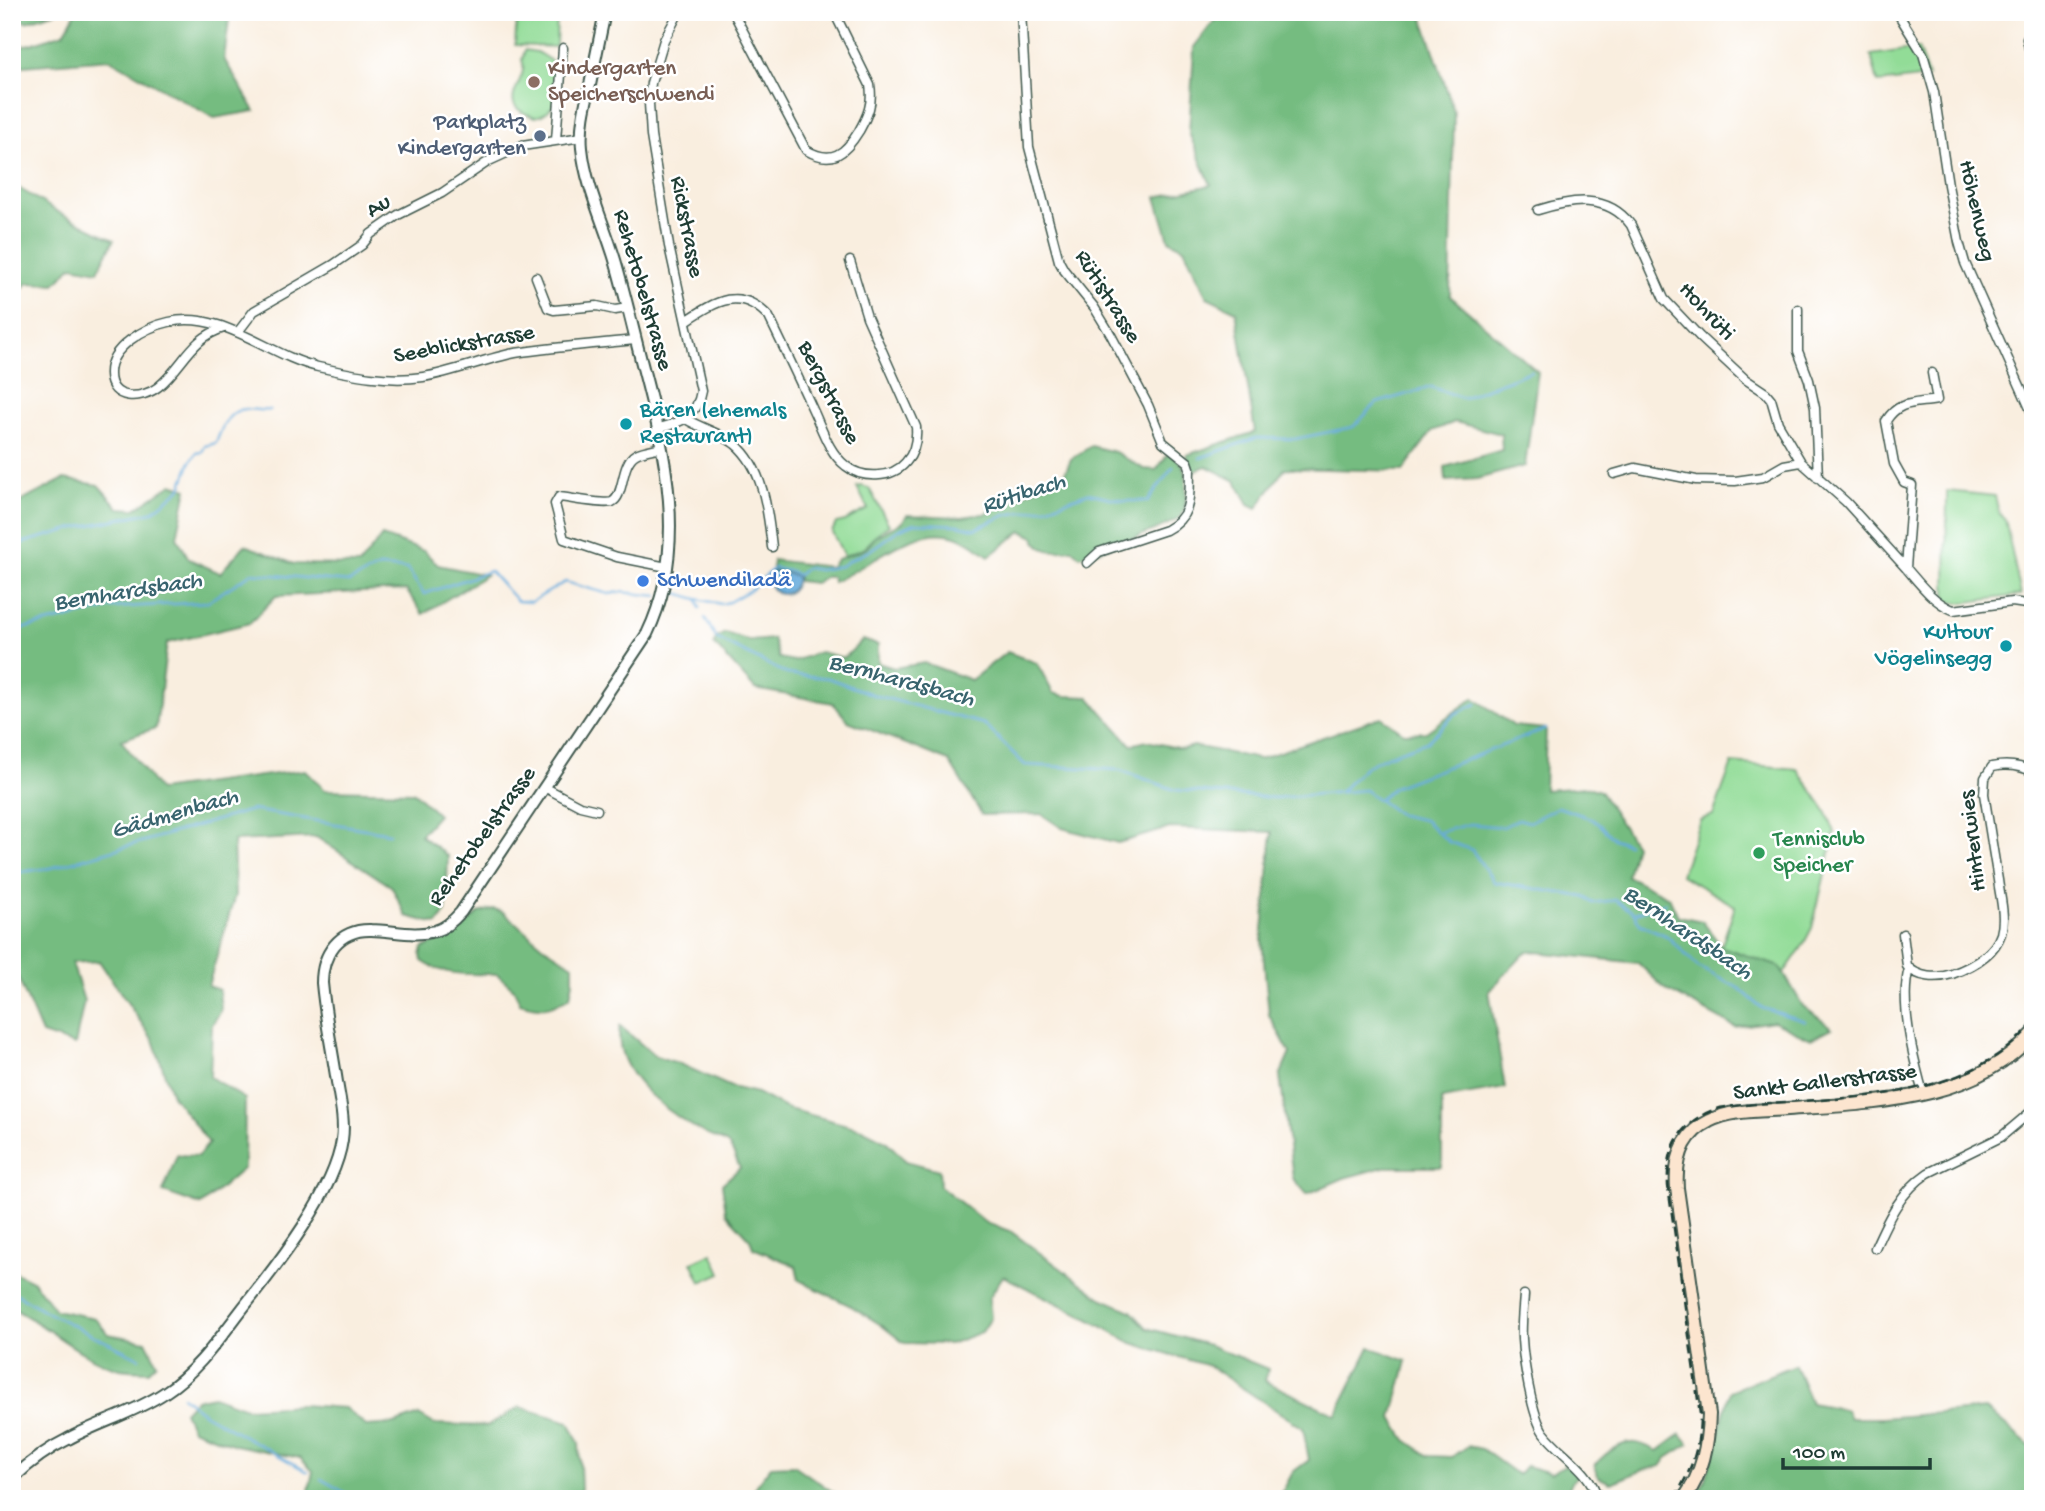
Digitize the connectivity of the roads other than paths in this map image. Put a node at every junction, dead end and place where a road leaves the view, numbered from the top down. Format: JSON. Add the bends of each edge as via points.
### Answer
{"nodes":[{"id":1,"x":605,"y":12,"type":"edge"},
{"id":2,"x":679,"y":12,"type":"edge"},
{"id":3,"x":733,"y":12,"type":"edge"},
{"id":4,"x":834,"y":12,"type":"edge"},
{"id":5,"x":1021,"y":12,"type":"edge"},
{"id":6,"x":1897,"y":12,"type":"edge"},
{"id":7,"x":2027,"y":39,"type":"dead end"},
{"id":8,"x":563,"y":48,"type":"dead end"},
{"id":9,"x":2033,"y":66,"type":"edge"},
{"id":10,"x":582,"y":137,"type":"junction"},
{"id":11,"x":556,"y":140,"type":"junction"},
{"id":12,"x":1538,"y":210,"type":"dead end"},
{"id":13,"x":850,"y":261,"type":"dead end"},
{"id":14,"x":536,"y":277,"type":"dead end"},
{"id":15,"x":628,"y":308,"type":"junction"},
{"id":16,"x":1798,"y":309,"type":"dead end"},
{"id":17,"x":686,"y":321,"type":"junction"},
{"id":18,"x":224,"y":328,"type":"junction"},
{"id":19,"x":238,"y":332,"type":"junction"},
{"id":20,"x":636,"y":340,"type":"junction"},
{"id":21,"x":1933,"y":373,"type":"dead end"},
{"id":22,"x":2033,"y":415,"type":"edge"},
{"id":23,"x":686,"y":419,"type":"junction"},
{"id":24,"x":659,"y":428,"type":"junction"},
{"id":25,"x":662,"y":447,"type":"junction"},
{"id":26,"x":1801,"y":462,"type":"junction"},
{"id":27,"x":1614,"y":474,"type":"dead end"},
{"id":28,"x":1818,"y":478,"type":"junction"},
{"id":29,"x":772,"y":547,"type":"dead end"},
{"id":30,"x":1087,"y":563,"type":"dead end"},
{"id":31,"x":667,"y":567,"type":"junction"},
{"id":32,"x":1906,"y":568,"type":"junction"},
{"id":33,"x":2033,"y":605,"type":"edge"},
{"id":34,"x":2033,"y":772,"type":"edge"},
{"id":35,"x":545,"y":788,"type":"junction"},
{"id":36,"x":597,"y":810,"type":"dead end"},
{"id":37,"x":1903,"y":934,"type":"dead end"},
{"id":38,"x":1909,"y":969,"type":"junction"},
{"id":39,"x":2033,"y":1034,"type":"edge"},
{"id":40,"x":1923,"y":1093,"type":"junction"},
{"id":41,"x":2033,"y":1110,"type":"edge"},
{"id":42,"x":1875,"y":1248,"type":"dead end"},
{"id":43,"x":1524,"y":1295,"type":"dead end"},
{"id":44,"x":12,"y":1479,"type":"edge"},
{"id":45,"x":1598,"y":1499,"type":"edge"},
{"id":46,"x":1684,"y":1499,"type":"edge"}],
"edges":[{"from":1,"to":10,"type":"street","name":"Rehetobelstrasse"},
{"from":2,"to":17,"type":"street","name":"Rickstrasse","via":[[657,61],[649,103],[659,189]]},
{"from":3,"to":4,"type":"street","via":[[806,150],[828,157],[850,145],[867,117],[872,97]]},
{"from":5,"to":30,"type":"street","name":"Rütistrasse","via":[[1029,147],[1059,261],[1111,335],[1163,442],[1190,468],[1184,517],[1166,530],[1099,552]]},
{"from":6,"to":22,"type":"street","name":"Höhenweg","via":[[1923,54],[1934,92],[1965,263]]},
{"from":7,"to":9,"type":"street"},
{"from":8,"to":11,"type":"street"},
{"from":10,"to":11,"type":"street","name":"Au"},
{"from":10,"to":15,"type":"street","name":"Rehetobelstrasse","via":[[590,188]]},
{"from":11,"to":19,"type":"street","name":"Au","via":[[522,146],[489,161],[442,193],[398,215],[333,265],[254,311]]},
{"from":12,"to":26,"type":"street","name":"Hohrüti","via":[[1587,202],[1615,209],[1625,217],[1664,299],[1735,371],[1766,393]]},
{"from":13,"to":17,"type":"street","name":"Bergstrasse","via":[[867,317],[916,427],[914,449],[905,463],[885,474],[863,474],[839,460],[760,307],[741,300],[720,301]]},
{"from":14,"to":15,"type":"street","via":[[548,308]]},
{"from":15,"to":20,"type":"street","name":"Rehetobelstrasse"},
{"from":16,"to":28,"type":"street","via":[[1798,351],[1815,408]]},
{"from":17,"to":23,"type":"street","name":"Rickstrasse","via":[[701,391]]},
{"from":18,"to":18,"type":"street","name":"Seeblickstrasse","via":[[186,320],[153,327],[111,362],[112,384],[118,392],[132,396],[148,393],[199,340]]},
{"from":18,"to":19,"type":"street","name":"Seeblickstrasse"},
{"from":19,"to":20,"type":"street","name":"Seeblickstrasse","via":[[304,364],[368,378],[424,376],[514,354]]},
{"from":20,"to":24,"type":"street","name":"Rehetobelstrasse"},
{"from":21,"to":32,"type":"street","via":[[1937,400],[1900,406],[1886,421],[1894,464],[1904,482],[1912,485]]},
{"from":23,"to":24,"type":"street"},
{"from":23,"to":29,"type":"street","via":[[735,444],[750,460],[768,510]]},
{"from":24,"to":25,"type":"street","name":"Rehetobelstrasse"},
{"from":25,"to":31,"type":"street","name":"Rehetobelstrasse","via":[[670,503]]},
{"from":25,"to":31,"type":"street","via":[[636,454],[629,461],[612,502],[559,497],[555,504],[564,539]]},
{"from":26,"to":27,"type":"street","via":[[1763,477],[1735,481],[1696,480],[1635,468]]},
{"from":26,"to":28,"type":"street","name":"Hohrüti"},
{"from":28,"to":32,"type":"street","name":"Hohrüti"},
{"from":31,"to":35,"type":"street","name":"Rehetobelstrasse","via":[[648,634]]},
{"from":32,"to":33,"type":"street","name":"Hohrüti","via":[[1925,591],[1953,610],[2012,602]]},
{"from":34,"to":38,"type":"street","name":"Hinterwies","via":[[2006,764],[1992,767],[1985,778],[2003,923],[1998,941],[1978,961],[1954,973],[1927,976]]},
{"from":35,"to":36,"type":"street"},
{"from":35,"to":44,"type":"street","name":"Rehetobelstrasse","via":[[450,923],[438,931],[415,934],[358,931],[329,951],[322,983],[342,1113],[342,1143],[329,1181],[257,1292],[181,1381],[136,1410],[69,1438]]},
{"from":37,"to":38,"type":"street"},
{"from":38,"to":40,"type":"street","via":[[1907,1017]]},
{"from":39,"to":40,"type":"main road","name":"Sankt Gallerstrasse","via":[[1980,1075]]},
{"from":40,"to":46,"type":"main road","name":"Sankt Gallerstrasse","via":[[1862,1104],[1725,1115],[1703,1124],[1681,1150],[1676,1175],[1709,1414],[1703,1460]]},
{"from":41,"to":42,"type":"street","via":[[2001,1137],[1916,1181],[1896,1205]]},
{"from":43,"to":45,"type":"street","via":[[1521,1338],[1537,1422],[1581,1470]]}]}
